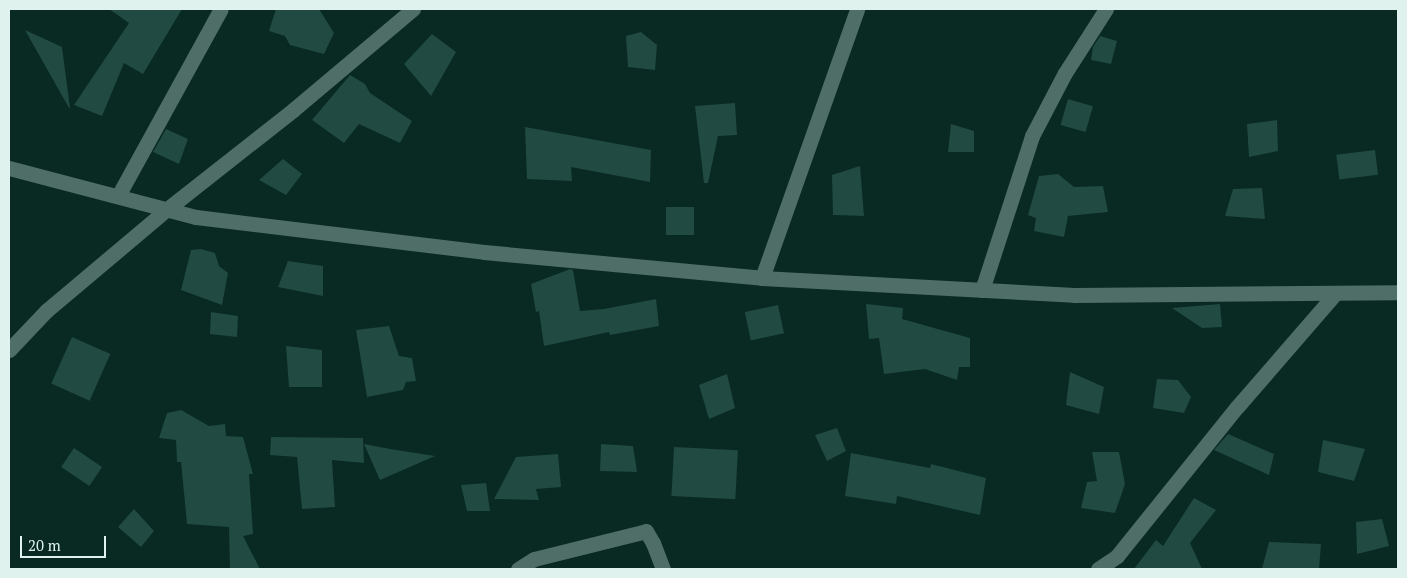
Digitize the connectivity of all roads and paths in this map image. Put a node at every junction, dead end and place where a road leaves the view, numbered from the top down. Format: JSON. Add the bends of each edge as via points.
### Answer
{"nodes":[{"id":1,"x":221,"y":9,"type":"edge"},
{"id":2,"x":413,"y":9,"type":"edge"},
{"id":3,"x":857,"y":9,"type":"edge"},
{"id":4,"x":1106,"y":9,"type":"edge"},
{"id":5,"x":9,"y":168,"type":"edge"},
{"id":6,"x":118,"y":196,"type":"junction"},
{"id":7,"x":166,"y":210,"type":"junction"},
{"id":8,"x":762,"y":278,"type":"junction"},
{"id":9,"x":982,"y":290,"type":"junction"},
{"id":10,"x":1398,"y":292,"type":"edge"},
{"id":11,"x":1335,"y":294,"type":"junction"},
{"id":12,"x":9,"y":350,"type":"edge"},
{"id":13,"x":518,"y":569,"type":"edge"},
{"id":14,"x":663,"y":569,"type":"edge"},
{"id":15,"x":1098,"y":569,"type":"edge"}],
"edges":[{"from":1,"to":6,"type":"street"},
{"from":2,"to":7,"type":"street","via":[[293,110]]},
{"from":3,"to":8,"type":"street"},
{"from":4,"to":9,"type":"street","via":[[1065,73],[1032,136]]},
{"from":5,"to":6,"type":"street"},
{"from":6,"to":7,"type":"street"},
{"from":7,"to":8,"type":"street","via":[[196,217],[484,252]]},
{"from":7,"to":12,"type":"street","via":[[46,311]]},
{"from":8,"to":9,"type":"street"},
{"from":9,"to":11,"type":"street","via":[[1074,296]]},
{"from":10,"to":11,"type":"street"},
{"from":11,"to":15,"type":"street","via":[[1236,407],[1117,556]]},
{"from":13,"to":14,"type":"street","via":[[534,559],[646,531]]}]}
